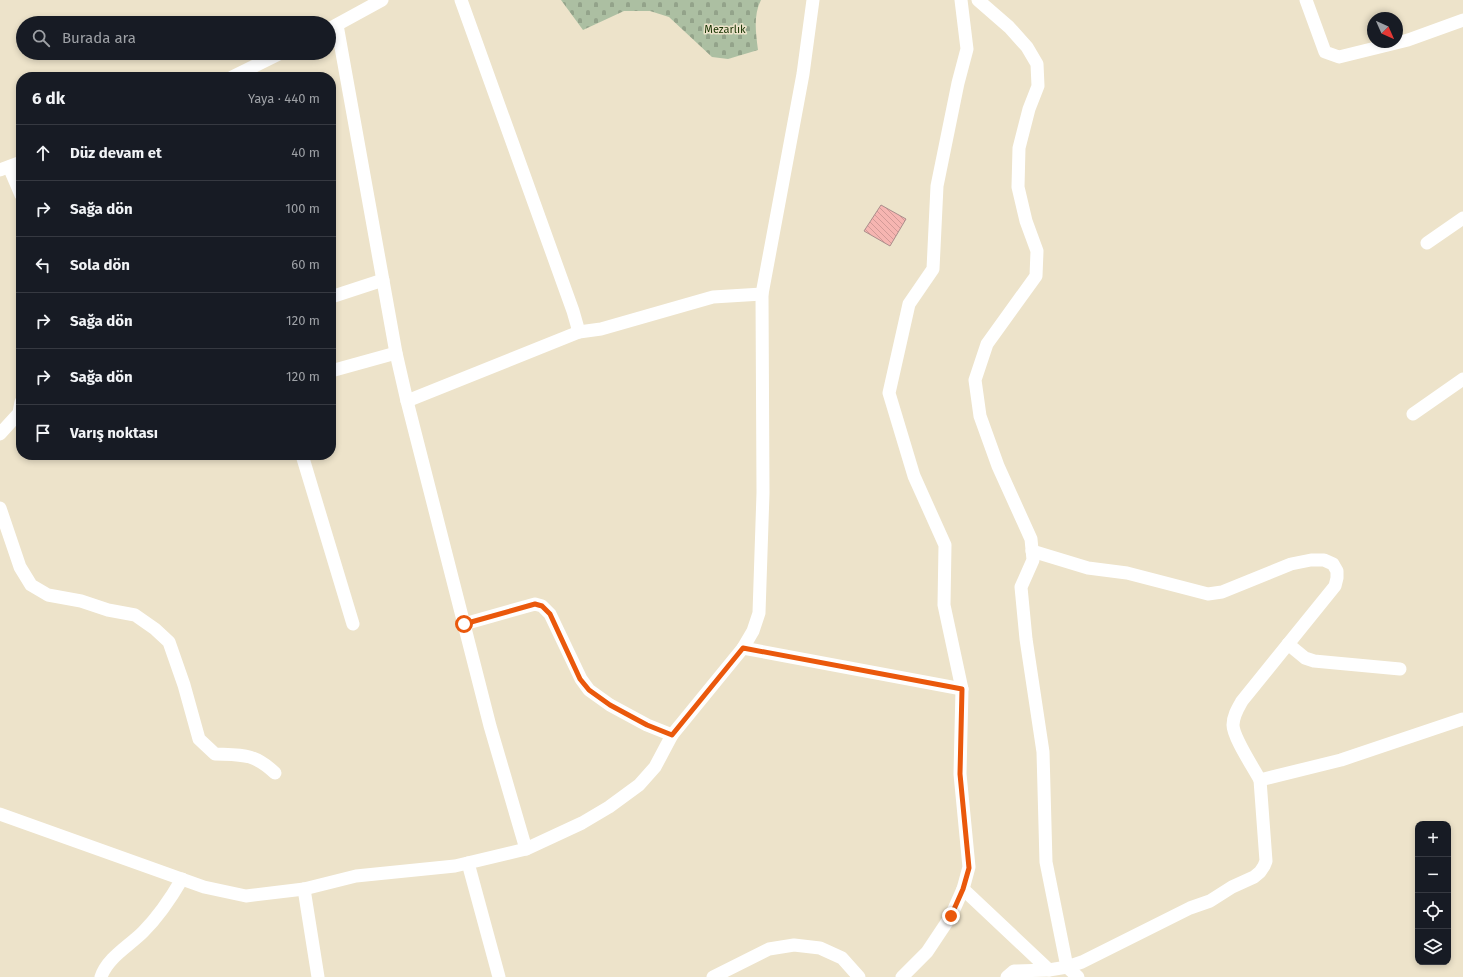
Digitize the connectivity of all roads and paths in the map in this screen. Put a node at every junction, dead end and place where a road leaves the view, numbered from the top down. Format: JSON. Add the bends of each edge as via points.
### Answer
{"nodes":[{"id":1,"x":382,"y":0,"type":"edge"},
{"id":2,"x":461,"y":0,"type":"edge"},
{"id":3,"x":813,"y":0,"type":"edge"},
{"id":4,"x":961,"y":0,"type":"edge"},
{"id":5,"x":978,"y":0,"type":"edge"},
{"id":6,"x":1306,"y":0,"type":"edge"},
{"id":7,"x":1463,"y":20,"type":"edge"},
{"id":8,"x":336,"y":25,"type":"edge"},
{"id":9,"x":336,"y":42,"type":"edge"},
{"id":10,"x":267,"y":60,"type":"edge"},
{"id":11,"x":242,"y":72,"type":"edge"},
{"id":12,"x":16,"y":164,"type":"edge"},
{"id":13,"x":4,"y":169,"type":"edge"},
{"id":14,"x":16,"y":187,"type":"edge"},
{"id":15,"x":1463,"y":218,"type":"edge"},
{"id":16,"x":1427,"y":243,"type":"dead end"},
{"id":17,"x":383,"y":280,"type":"junction"},
{"id":18,"x":762,"y":294,"type":"junction"},
{"id":19,"x":336,"y":295,"type":"edge"},
{"id":20,"x":579,"y":332,"type":"junction"},
{"id":21,"x":396,"y":353,"type":"junction"},
{"id":22,"x":336,"y":370,"type":"edge"},
{"id":23,"x":1463,"y":379,"type":"edge"},
{"id":24,"x":407,"y":401,"type":"junction"},
{"id":25,"x":1413,"y":414,"type":"dead end"},
{"id":26,"x":16,"y":415,"type":"edge"},
{"id":27,"x":0,"y":434,"type":"edge"},
{"id":28,"x":304,"y":460,"type":"edge"},
{"id":29,"x":0,"y":508,"type":"edge"},
{"id":30,"x":1032,"y":551,"type":"junction"},
{"id":31,"x":353,"y":624,"type":"dead end"},
{"id":32,"x":464,"y":624,"type":"junction"},
{"id":33,"x":1288,"y":644,"type":"junction"},
{"id":34,"x":743,"y":648,"type":"junction"},
{"id":35,"x":1400,"y":669,"type":"dead end"},
{"id":36,"x":962,"y":689,"type":"junction"},
{"id":37,"x":1463,"y":719,"type":"edge"},
{"id":38,"x":672,"y":735,"type":"junction"},
{"id":39,"x":275,"y":773,"type":"dead end"},
{"id":40,"x":1260,"y":780,"type":"junction"},
{"id":41,"x":0,"y":814,"type":"edge"},
{"id":42,"x":526,"y":849,"type":"junction"},
{"id":43,"x":468,"y":864,"type":"junction"},
{"id":44,"x":182,"y":879,"type":"junction"},
{"id":45,"x":304,"y":889,"type":"junction"},
{"id":46,"x":963,"y":889,"type":"junction"},
{"id":47,"x":1067,"y":967,"type":"junction"},
{"id":48,"x":1049,"y":970,"type":"junction"},
{"id":49,"x":101,"y":977,"type":"edge"},
{"id":50,"x":318,"y":977,"type":"edge"},
{"id":51,"x":498,"y":977,"type":"edge"},
{"id":52,"x":713,"y":977,"type":"edge"},
{"id":53,"x":859,"y":977,"type":"edge"},
{"id":54,"x":902,"y":977,"type":"edge"},
{"id":55,"x":1006,"y":977,"type":"edge"},
{"id":56,"x":1078,"y":977,"type":"edge"}],
"edges":[{"from":1,"to":8,"type":"street"},
{"from":2,"to":20,"type":"street"},
{"from":3,"to":18,"type":"street","via":[[803,74]]},
{"from":4,"to":36,"type":"street","via":[[967,49],[937,186],[933,269],[909,304],[888,393],[914,476],[945,545],[944,605]]},
{"from":5,"to":30,"type":"street","via":[[1009,27],[1027,47],[1037,64],[1038,86],[1019,148],[1018,187],[1026,221],[1037,251],[1036,276],[987,344],[975,380],[980,416],[998,466],[1031,539]]},
{"from":6,"to":7,"type":"street","via":[[1325,52],[1339,57],[1408,40]]},
{"from":9,"to":17,"type":"street"},
{"from":10,"to":11,"type":"street"},
{"from":12,"to":13,"type":"street"},
{"from":13,"to":14,"type":"street"},
{"from":15,"to":16,"type":"street"},
{"from":17,"to":19,"type":"street"},
{"from":17,"to":21,"type":"street"},
{"from":18,"to":20,"type":"street","via":[[713,297],[601,329]]},
{"from":18,"to":34,"type":"street","via":[[763,486],[759,614]]},
{"from":20,"to":24,"type":"street"},
{"from":21,"to":22,"type":"street"},
{"from":21,"to":24,"type":"street"},
{"from":23,"to":25,"type":"street"},
{"from":24,"to":32,"type":"street"},
{"from":26,"to":27,"type":"street"},
{"from":28,"to":31,"type":"street"},
{"from":29,"to":39,"type":"street","via":[[20,567],[31,585],[48,595],[135,615],[155,629],[169,642],[199,739],[215,754],[247,755],[266,764]]},
{"from":30,"to":33,"type":"street","via":[[1088,568],[1127,573],[1208,594],[1222,592],[1291,564],[1324,560],[1333,564],[1338,578],[1335,586]]},
{"from":30,"to":47,"type":"street","via":[[1034,560],[1021,587],[1043,752],[1046,862]]},
{"from":32,"to":38,"type":"street","via":[[535,604],[542,606],[550,614],[580,679],[589,690],[610,705]]},
{"from":32,"to":42,"type":"street","via":[[490,726]]},
{"from":33,"to":35,"type":"street","via":[[1305,658],[1314,661]]},
{"from":33,"to":40,"type":"street","via":[[1235,713],[1233,725],[1237,737]]},
{"from":34,"to":36,"type":"street"},
{"from":34,"to":38,"type":"street"},
{"from":36,"to":46,"type":"street","via":[[960,774],[969,868]]},
{"from":37,"to":40,"type":"street","via":[[1341,760]]},
{"from":38,"to":42,"type":"street","via":[[655,767],[639,785],[609,808]]},
{"from":40,"to":47,"type":"street","via":[[1266,861],[1260,872],[1210,901],[1190,908]]},
{"from":41,"to":44,"type":"street"},
{"from":42,"to":43,"type":"street"},
{"from":43,"to":45,"type":"street","via":[[356,876]]},
{"from":43,"to":51,"type":"street"},
{"from":44,"to":45,"type":"street","via":[[204,887],[246,896]]},
{"from":44,"to":49,"type":"street","via":[[165,907],[144,932],[104,968]]},
{"from":45,"to":50,"type":"street"},
{"from":46,"to":48,"type":"street"},
{"from":46,"to":54,"type":"street","via":[[951,916],[927,952]]},
{"from":47,"to":48,"type":"street"},
{"from":47,"to":56,"type":"street"},
{"from":48,"to":55,"type":"street","via":[[1014,971]]},
{"from":52,"to":53,"type":"street","via":[[769,949],[794,945],[820,948],[842,958]]}]}
